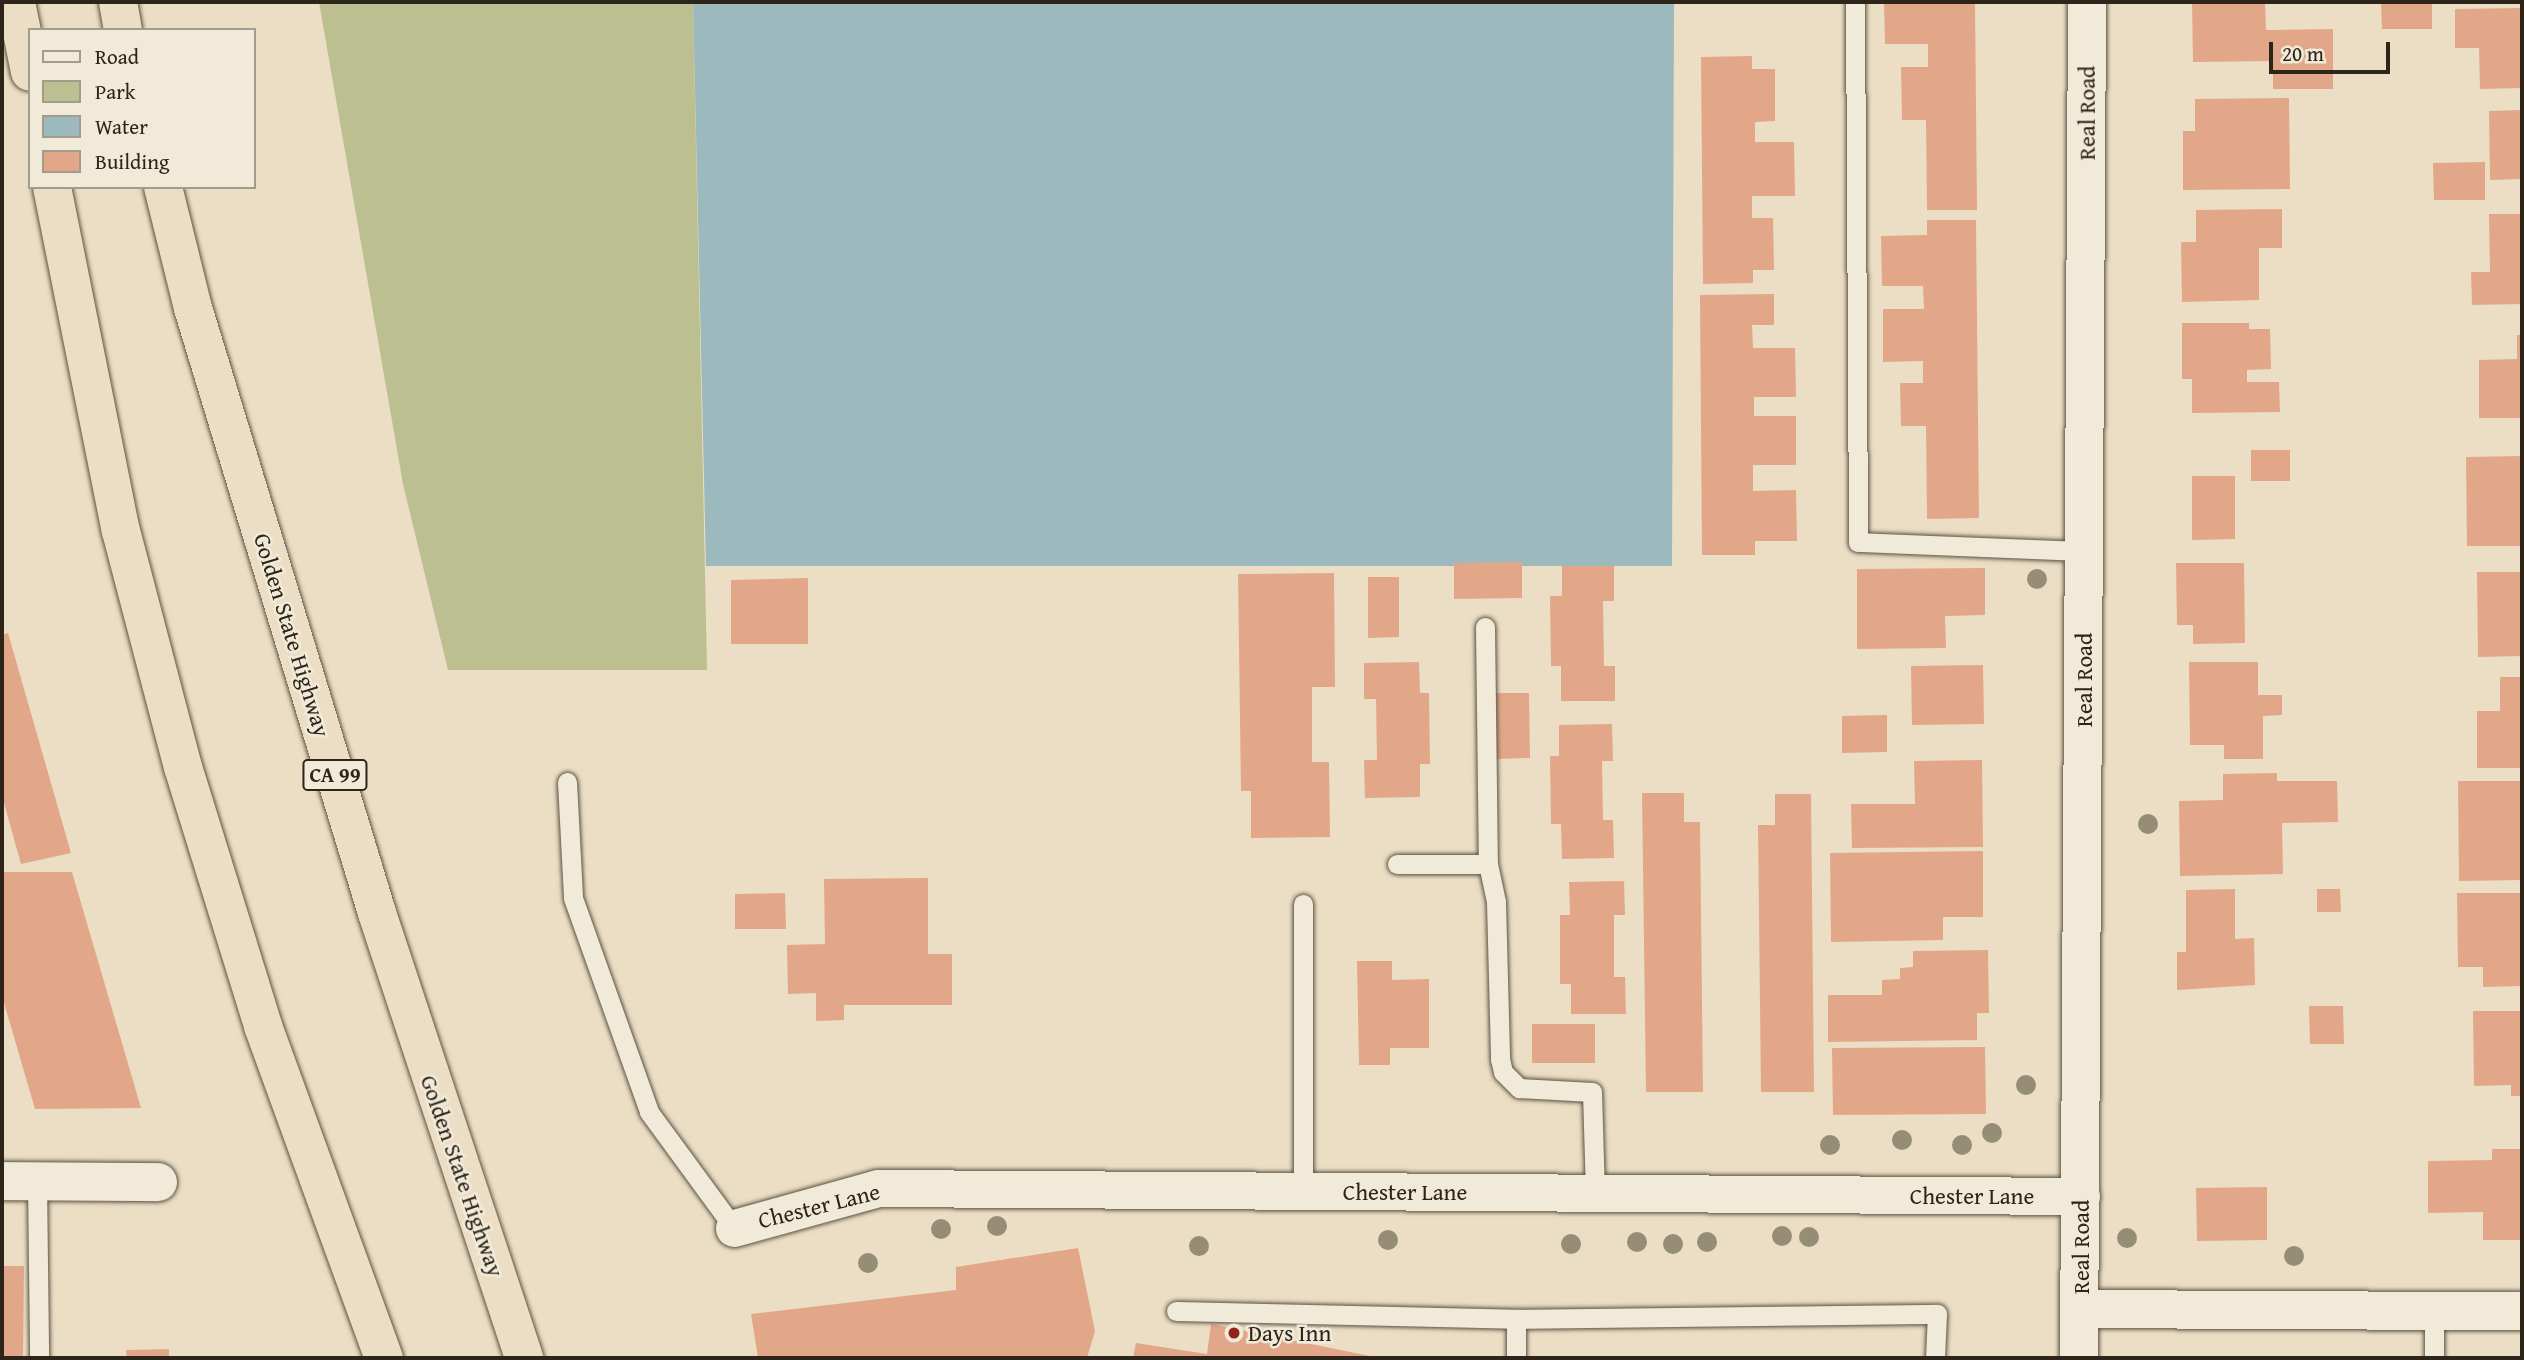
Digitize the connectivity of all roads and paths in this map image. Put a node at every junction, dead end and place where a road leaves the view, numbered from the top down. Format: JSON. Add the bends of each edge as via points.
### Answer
{"nodes":[{"id":1,"x":16,"y":2,"type":"edge"},
{"id":2,"x":118,"y":2,"type":"edge"},
{"id":3,"x":1855,"y":2,"type":"edge"},
{"id":4,"x":2087,"y":2,"type":"edge"},
{"id":5,"x":123,"y":28,"type":"edge"},
{"id":6,"x":28,"y":62,"type":"edge"},
{"id":7,"x":52,"y":189,"type":"edge"},
{"id":8,"x":164,"y":189,"type":"edge"},
{"id":9,"x":2085,"y":551,"type":"junction"},
{"id":10,"x":1485,"y":627,"type":"dead end"},
{"id":11,"x":567,"y":782,"type":"dead end"},
{"id":12,"x":1488,"y":863,"type":"junction"},
{"id":13,"x":1397,"y":864,"type":"dead end"},
{"id":14,"x":1303,"y":904,"type":"dead end"},
{"id":15,"x":20,"y":1182,"type":"edge"},
{"id":16,"x":158,"y":1182,"type":"dead end"},
{"id":17,"x":1303,"y":1191,"type":"junction"},
{"id":18,"x":1595,"y":1193,"type":"junction"},
{"id":19,"x":324,"y":1195,"type":"junction"},
{"id":20,"x":2081,"y":1196,"type":"junction"},
{"id":21,"x":734,"y":1228,"type":"joint"},
{"id":22,"x":2080,"y":1310,"type":"junction"},
{"id":23,"x":1176,"y":1311,"type":"dead end"},
{"id":24,"x":2434,"y":1311,"type":"junction"},
{"id":25,"x":2522,"y":1311,"type":"edge"},
{"id":26,"x":1516,"y":1319,"type":"junction"},
{"id":27,"x":39,"y":1358,"type":"edge"},
{"id":28,"x":362,"y":1358,"type":"edge"},
{"id":29,"x":384,"y":1358,"type":"edge"},
{"id":30,"x":524,"y":1358,"type":"edge"},
{"id":31,"x":1516,"y":1358,"type":"edge"},
{"id":32,"x":1935,"y":1358,"type":"edge"},
{"id":33,"x":2079,"y":1358,"type":"edge"},
{"id":34,"x":2434,"y":1358,"type":"edge"}],
"edges":[{"from":1,"to":6,"type":"highway"},
{"from":2,"to":5,"type":"highway"},
{"from":3,"to":9,"type":"lane","via":[[1858,542]]},
{"from":4,"to":9,"type":"street","name":"Real Road"},
{"from":7,"to":19,"type":"highway","via":[[121,531],[183,767],[263,1026]]},
{"from":8,"to":30,"type":"highway","name":"Golden State Highway","number":"CA 99","via":[[197,321],[377,913]]},
{"from":9,"to":20,"type":"street","name":"Real Road"},
{"from":10,"to":12,"type":"lane"},
{"from":11,"to":21,"type":"lane","via":[[573,898],[649,1112]]},
{"from":12,"to":13,"type":"lane"},
{"from":12,"to":18,"type":"lane","via":[[1496,902],[1503,1072],[1520,1088],[1534,1093],[1592,1091]]},
{"from":14,"to":17,"type":"lane"},
{"from":15,"to":16,"type":"street"},
{"from":15,"to":27,"type":"lane"},
{"from":17,"to":18,"type":"street","name":"Chester Lane"},
{"from":17,"to":21,"type":"street","name":"Chester Lane","via":[[878,1188]]},
{"from":18,"to":20,"type":"street","name":"Chester Lane"},
{"from":19,"to":28,"type":"highway"},
{"from":19,"to":29,"type":"highway"},
{"from":20,"to":22,"type":"street","name":"Real Road"},
{"from":22,"to":24,"type":"street"},
{"from":22,"to":33,"type":"street","name":"Real Road"},
{"from":23,"to":26,"type":"lane"},
{"from":24,"to":25,"type":"street"},
{"from":24,"to":34,"type":"lane"},
{"from":26,"to":31,"type":"lane"},
{"from":26,"to":32,"type":"lane","via":[[1937,1314]]}]}
